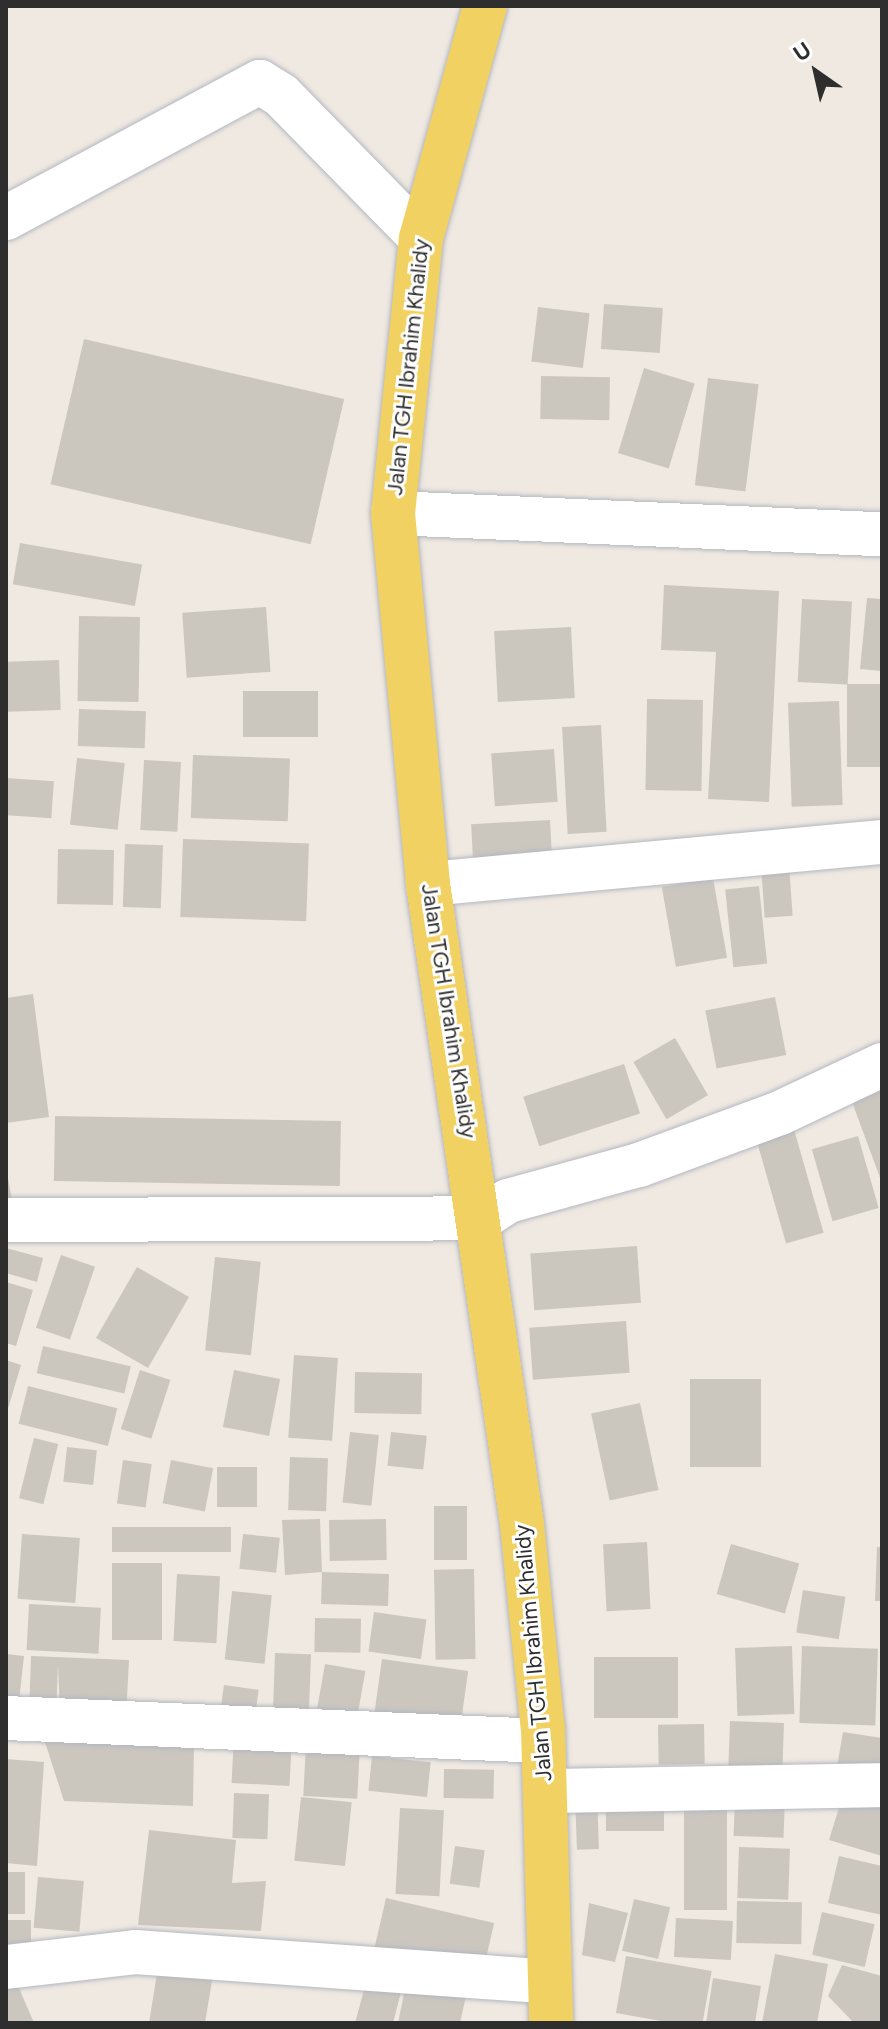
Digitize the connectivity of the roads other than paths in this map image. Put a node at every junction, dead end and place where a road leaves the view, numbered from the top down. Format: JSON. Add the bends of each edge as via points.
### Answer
{"nodes":[{"id":1,"x":485,"y":6,"type":"edge"},
{"id":2,"x":6,"y":218,"type":"edge"},
{"id":3,"x":421,"y":238,"type":"junction"},
{"id":4,"x":393,"y":513,"type":"junction"},
{"id":5,"x":882,"y":534,"type":"edge"},
{"id":6,"x":882,"y":842,"type":"edge"},
{"id":7,"x":428,"y":884,"type":"junction"},
{"id":8,"x":882,"y":1065,"type":"edge"},
{"id":9,"x":482,"y":1218,"type":"junction"},
{"id":10,"x":6,"y":1220,"type":"edge"},
{"id":11,"x":6,"y":1718,"type":"edge"},
{"id":12,"x":543,"y":1741,"type":"junction"},
{"id":13,"x":882,"y":1785,"type":"edge"},
{"id":14,"x":545,"y":1791,"type":"junction"},
{"id":15,"x":6,"y":1967,"type":"edge"},
{"id":16,"x":557,"y":2012,"type":"edge"}],
"edges":[{"from":1,"to":3,"type":"main road","name":"Jalan TGH Ibrahim Khalidy"},
{"from":2,"to":3,"type":"street","via":[[260,82],[281,95]]},
{"from":3,"to":4,"type":"main road","name":"Jalan TGH Ibrahim Khalidy"},
{"from":4,"to":5,"type":"street"},
{"from":4,"to":7,"type":"main road","name":"Jalan TGH Ibrahim Khalidy"},
{"from":6,"to":7,"type":"street"},
{"from":7,"to":9,"type":"main road","name":"Jalan TGH Ibrahim Khalidy"},
{"from":8,"to":9,"type":"street","via":[[780,1113],[639,1165],[508,1201]]},
{"from":9,"to":10,"type":"street"},
{"from":9,"to":12,"type":"main road","name":"Jalan TGH Ibrahim Khalidy"},
{"from":11,"to":12,"type":"street"},
{"from":12,"to":14,"type":"main road","name":"Jalan TGH Ibrahim Khalidy"},
{"from":13,"to":14,"type":"street"},
{"from":14,"to":16,"type":"main road","name":"Jalan TGH Ibrahim Khalidy"},
{"from":15,"to":16,"type":"street","via":[[135,1952]]}]}
